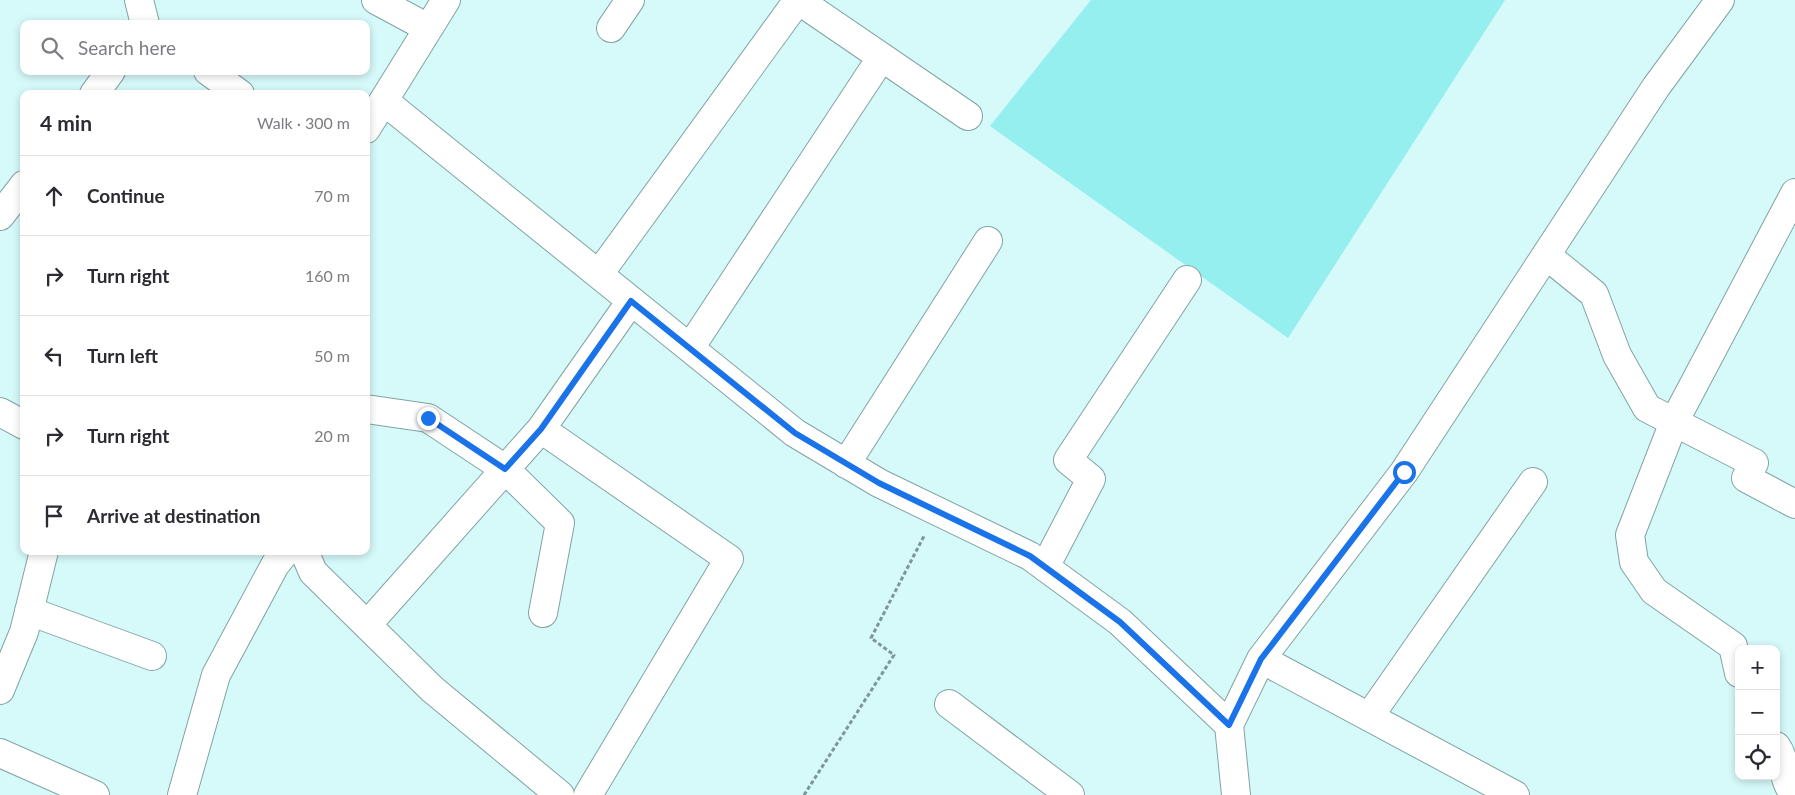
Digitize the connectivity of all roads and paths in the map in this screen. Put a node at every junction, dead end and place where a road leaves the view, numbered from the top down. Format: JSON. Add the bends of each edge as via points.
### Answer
{"nodes":[{"id":1,"x":139,"y":0,"type":"edge"},
{"id":2,"x":376,"y":0,"type":"edge"},
{"id":3,"x":446,"y":0,"type":"edge"},
{"id":4,"x":630,"y":0,"type":"edge"},
{"id":5,"x":1720,"y":0,"type":"edge"},
{"id":6,"x":144,"y":20,"type":"edge"},
{"id":7,"x":428,"y":28,"type":"junction"},
{"id":8,"x":610,"y":28,"type":"dead end"},
{"id":9,"x":881,"y":58,"type":"junction"},
{"id":10,"x":108,"y":75,"type":"edge"},
{"id":11,"x":214,"y":75,"type":"edge"},
{"id":12,"x":97,"y":90,"type":"edge"},
{"id":13,"x":234,"y":90,"type":"edge"},
{"id":14,"x":384,"y":101,"type":"junction"},
{"id":15,"x":968,"y":116,"type":"dead end"},
{"id":16,"x":370,"y":123,"type":"edge"},
{"id":17,"x":20,"y":190,"type":"edge"},
{"id":18,"x":1795,"y":193,"type":"edge"},
{"id":19,"x":1,"y":212,"type":"edge"},
{"id":20,"x":988,"y":241,"type":"dead end"},
{"id":21,"x":1546,"y":254,"type":"junction"},
{"id":22,"x":598,"y":274,"type":"junction"},
{"id":23,"x":1187,"y":280,"type":"dead end"},
{"id":24,"x":631,"y":301,"type":"junction"},
{"id":25,"x":690,"y":348,"type":"junction"},
{"id":26,"x":370,"y":410,"type":"edge"},
{"id":27,"x":0,"y":412,"type":"edge"},
{"id":28,"x":1674,"y":422,"type":"junction"},
{"id":29,"x":20,"y":423,"type":"edge"},
{"id":30,"x":541,"y":429,"type":"junction"},
{"id":31,"x":846,"y":464,"type":"junction"},
{"id":32,"x":505,"y":469,"type":"junction"},
{"id":33,"x":1533,"y":482,"type":"dead end"},
{"id":34,"x":1795,"y":504,"type":"edge"},
{"id":35,"x":937,"y":511,"type":"junction"},
{"id":36,"x":43,"y":555,"type":"edge"},
{"id":37,"x":283,"y":555,"type":"edge"},
{"id":38,"x":306,"y":555,"type":"edge"},
{"id":39,"x":1045,"y":567,"type":"junction"},
{"id":40,"x":29,"y":611,"type":"junction"},
{"id":41,"x":543,"y":613,"type":"dead end"},
{"id":42,"x":367,"y":625,"type":"junction"},
{"id":43,"x":1735,"y":655,"type":"edge"},
{"id":44,"x":152,"y":656,"type":"dead end"},
{"id":45,"x":1261,"y":659,"type":"junction"},
{"id":46,"x":0,"y":690,"type":"edge"},
{"id":47,"x":949,"y":704,"type":"dead end"},
{"id":48,"x":1369,"y":717,"type":"junction"},
{"id":49,"x":1229,"y":725,"type":"junction"},
{"id":50,"x":1780,"y":751,"type":"edge"},
{"id":51,"x":0,"y":753,"type":"edge"},
{"id":52,"x":1795,"y":794,"type":"edge"},
{"id":53,"x":95,"y":795,"type":"edge"},
{"id":54,"x":182,"y":795,"type":"edge"},
{"id":55,"x":560,"y":795,"type":"edge"},
{"id":56,"x":588,"y":795,"type":"edge"},
{"id":57,"x":804,"y":795,"type":"edge"},
{"id":58,"x":1070,"y":795,"type":"edge"},
{"id":59,"x":1236,"y":795,"type":"edge"},
{"id":60,"x":1514,"y":795,"type":"edge"}],
"edges":[{"from":1,"to":6,"type":"street"},
{"from":2,"to":7,"type":"street"},
{"from":3,"to":7,"type":"street"},
{"from":4,"to":8,"type":"street"},
{"from":5,"to":21,"type":"street","via":[[1656,87]]},
{"from":7,"to":14,"type":"street"},
{"from":9,"to":15,"type":"street"},
{"from":9,"to":22,"type":"street","via":[[798,0]]},
{"from":9,"to":25,"type":"street"},
{"from":10,"to":12,"type":"street"},
{"from":11,"to":13,"type":"street"},
{"from":14,"to":16,"type":"street"},
{"from":14,"to":22,"type":"street"},
{"from":17,"to":19,"type":"street"},
{"from":18,"to":28,"type":"street"},
{"from":20,"to":31,"type":"street"},
{"from":21,"to":28,"type":"street","via":[[1594,294],[1617,355],[1647,408]]},
{"from":21,"to":45,"type":"street","via":[[1404,472]]},
{"from":22,"to":24,"type":"street"},
{"from":23,"to":39,"type":"street","via":[[1068,460],[1091,479]]},
{"from":24,"to":25,"type":"street"},
{"from":24,"to":30,"type":"street"},
{"from":25,"to":31,"type":"street","via":[[795,433]]},
{"from":26,"to":32,"type":"street","via":[[428,418]]},
{"from":27,"to":29,"type":"street"},
{"from":28,"to":34,"type":"street","via":[[1754,462],[1746,478]]},
{"from":28,"to":43,"type":"street","via":[[1630,535],[1634,562],[1654,591],[1733,646]]},
{"from":30,"to":32,"type":"street"},
{"from":30,"to":56,"type":"street","via":[[729,559]]},
{"from":31,"to":35,"type":"street"},
{"from":32,"to":41,"type":"street","via":[[560,523]]},
{"from":32,"to":42,"type":"street"},
{"from":33,"to":48,"type":"street"},
{"from":35,"to":39,"type":"street","via":[[1030,556]]},
{"from":35,"to":57,"type":"path","via":[[871,638],[894,655]]},
{"from":36,"to":40,"type":"street"},
{"from":37,"to":54,"type":"street","via":[[216,674]]},
{"from":38,"to":42,"type":"street","via":[[312,572]]},
{"from":39,"to":49,"type":"street","via":[[1120,622]]},
{"from":40,"to":44,"type":"street"},
{"from":40,"to":46,"type":"street","via":[[24,632]]},
{"from":42,"to":55,"type":"street","via":[[432,689]]},
{"from":45,"to":48,"type":"street"},
{"from":45,"to":49,"type":"street"},
{"from":47,"to":58,"type":"street"},
{"from":48,"to":60,"type":"street"},
{"from":49,"to":59,"type":"street"},
{"from":50,"to":52,"type":"street","via":[[1788,787]]},
{"from":51,"to":53,"type":"street"}]}
